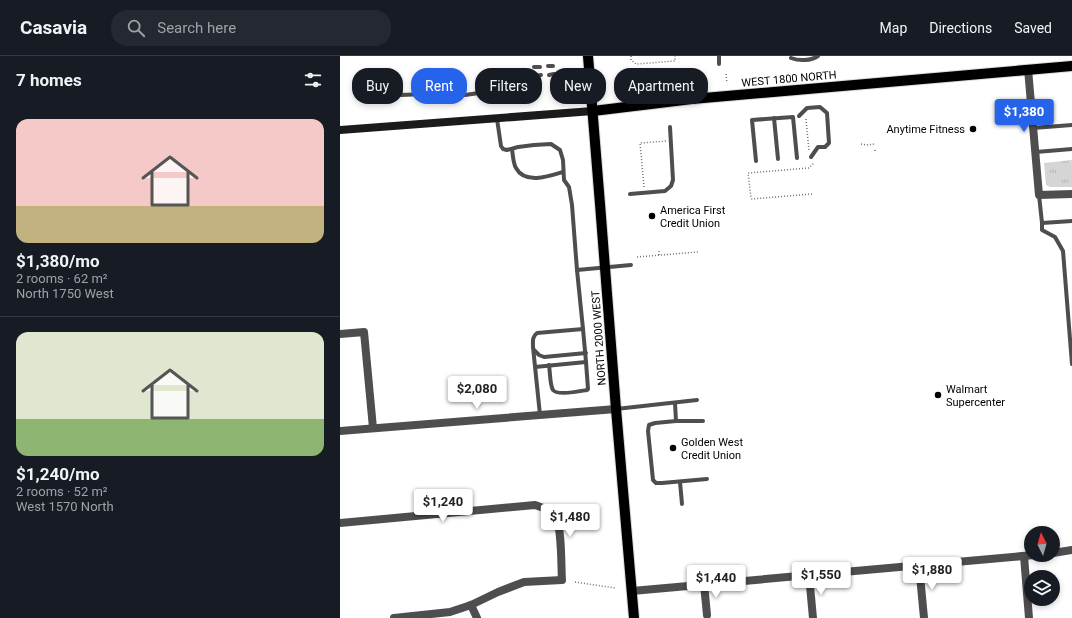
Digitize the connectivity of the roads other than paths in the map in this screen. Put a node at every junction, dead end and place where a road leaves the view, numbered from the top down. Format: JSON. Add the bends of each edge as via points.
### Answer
{"nodes":[{"id":1,"x":588,"y":56,"type":"edge"},
{"id":2,"x":719,"y":56,"type":"edge"},
{"id":3,"x":818,"y":56,"type":"edge"},
{"id":4,"x":791,"y":58,"type":"dead end"},
{"id":5,"x":720,"y":64,"type":"dead end"},
{"id":6,"x":548,"y":66,"type":"dead end"},
{"id":7,"x":553,"y":66,"type":"dead end"},
{"id":8,"x":1072,"y":66,"type":"edge"},
{"id":9,"x":534,"y":67,"type":"dead end"},
{"id":10,"x":540,"y":67,"type":"dead end"},
{"id":11,"x":1028,"y":69,"type":"junction"},
{"id":12,"x":593,"y":111,"type":"junction"},
{"id":13,"x":799,"y":116,"type":"dead end"},
{"id":14,"x":497,"y":118,"type":"junction"},
{"id":15,"x":774,"y":118,"type":"junction"},
{"id":16,"x":1072,"y":125,"type":"edge"},
{"id":17,"x":670,"y":127,"type":"dead end"},
{"id":18,"x":1033,"y":128,"type":"junction"},
{"id":19,"x":340,"y":130,"type":"edge"},
{"id":20,"x":512,"y":149,"type":"junction"},
{"id":21,"x":1072,"y":149,"type":"edge"},
{"id":22,"x":1036,"y":152,"type":"junction"},
{"id":23,"x":811,"y":157,"type":"dead end"},
{"id":24,"x":797,"y":158,"type":"dead end"},
{"id":25,"x":778,"y":159,"type":"dead end"},
{"id":26,"x":756,"y":161,"type":"dead end"},
{"id":27,"x":563,"y":172,"type":"junction"},
{"id":28,"x":630,"y":194,"type":"dead end"},
{"id":29,"x":1072,"y":194,"type":"edge"},
{"id":30,"x":1039,"y":195,"type":"junction"},
{"id":31,"x":1072,"y":221,"type":"edge"},
{"id":32,"x":1042,"y":223,"type":"junction"},
{"id":33,"x":631,"y":265,"type":"dead end"},
{"id":34,"x":605,"y":267,"type":"junction"},
{"id":35,"x":577,"y":270,"type":"junction"},
{"id":36,"x":583,"y":329,"type":"junction"},
{"id":37,"x":340,"y":334,"type":"edge"},
{"id":38,"x":533,"y":350,"type":"junction"},
{"id":39,"x":586,"y":353,"type":"junction"},
{"id":40,"x":586,"y":362,"type":"junction"},
{"id":41,"x":1072,"y":364,"type":"edge"},
{"id":42,"x":549,"y":365,"type":"junction"},
{"id":43,"x":535,"y":367,"type":"junction"},
{"id":44,"x":697,"y":400,"type":"dead end"},
{"id":45,"x":675,"y":403,"type":"junction"},
{"id":46,"x":616,"y":409,"type":"junction"},
{"id":47,"x":540,"y":415,"type":"junction"},
{"id":48,"x":676,"y":421,"type":"junction"},
{"id":49,"x":703,"y":421,"type":"dead end"},
{"id":50,"x":373,"y":428,"type":"junction"},
{"id":51,"x":340,"y":431,"type":"edge"},
{"id":52,"x":707,"y":479,"type":"dead end"},
{"id":53,"x":680,"y":482,"type":"junction"},
{"id":54,"x":682,"y":504,"type":"dead end"},
{"id":55,"x":340,"y":523,"type":"edge"},
{"id":56,"x":1072,"y":550,"type":"edge"},
{"id":57,"x":1060,"y":552,"type":"edge"},
{"id":58,"x":1024,"y":556,"type":"edge"},
{"id":59,"x":1024,"y":562,"type":"edge"},
{"id":60,"x":919,"y":566,"type":"junction"},
{"id":61,"x":809,"y":575,"type":"junction"},
{"id":62,"x":704,"y":584,"type":"junction"},
{"id":63,"x":632,"y":591,"type":"junction"},
{"id":64,"x":471,"y":605,"type":"junction"},
{"id":65,"x":707,"y":616,"type":"dead end"},
{"id":66,"x":394,"y":618,"type":"edge"},
{"id":67,"x":477,"y":618,"type":"edge"},
{"id":68,"x":634,"y":618,"type":"edge"},
{"id":69,"x":813,"y":618,"type":"edge"},
{"id":70,"x":924,"y":618,"type":"edge"},
{"id":71,"x":1029,"y":618,"type":"edge"}],
"edges":[{"from":1,"to":12,"type":"main road","name":"NORTH 2000 WEST"},
{"from":2,"to":5,"type":"lane"},
{"from":3,"to":4,"type":"lane","via":[[797,60]]},
{"from":6,"to":7,"type":"lane"},
{"from":8,"to":11,"type":"main road","name":"WEST 1800 NORTH"},
{"from":9,"to":10,"type":"lane"},
{"from":11,"to":12,"type":"main road","name":"WEST 1800 NORTH","via":[[714,97]]},
{"from":11,"to":18,"type":"street"},
{"from":12,"to":14,"type":"main road","name":"WEST 1800 NORTH"},
{"from":12,"to":34,"type":"main road","name":"NORTH 2000 WEST"},
{"from":13,"to":23,"type":"lane","via":[[807,108],[820,107],[827,113],[829,143],[818,148]]},
{"from":14,"to":19,"type":"main road","name":"WEST 1800 NORTH"},
{"from":14,"to":20,"type":"lane","via":[[501,146],[503,149]]},
{"from":15,"to":24,"type":"lane","via":[[793,116]]},
{"from":15,"to":25,"type":"lane"},
{"from":15,"to":26,"type":"lane","via":[[752,120]]},
{"from":16,"to":18,"type":"lane"},
{"from":17,"to":28,"type":"lane","via":[[672,183],[665,191]]},
{"from":18,"to":22,"type":"street"},
{"from":20,"to":27,"type":"lane","via":[[516,169],[522,175],[531,178],[545,177]]},
{"from":20,"to":27,"type":"lane","via":[[551,144],[560,150]]},
{"from":21,"to":22,"type":"lane"},
{"from":22,"to":30,"type":"street"},
{"from":27,"to":35,"type":"lane","via":[[572,205]]},
{"from":29,"to":30,"type":"street"},
{"from":30,"to":32,"type":"lane"},
{"from":31,"to":32,"type":"lane"},
{"from":32,"to":41,"type":"lane","via":[[1042,230],[1055,236],[1063,251]]},
{"from":33,"to":34,"type":"lane"},
{"from":34,"to":35,"type":"lane"},
{"from":34,"to":46,"type":"main road","name":"NORTH 2000 WEST"},
{"from":35,"to":36,"type":"lane"},
{"from":36,"to":38,"type":"lane","via":[[537,333],[533,338]]},
{"from":36,"to":39,"type":"lane"},
{"from":37,"to":50,"type":"street","via":[[364,332]]},
{"from":38,"to":39,"type":"lane","via":[[544,357]]},
{"from":38,"to":43,"type":"lane"},
{"from":39,"to":40,"type":"lane"},
{"from":40,"to":42,"type":"lane"},
{"from":40,"to":42,"type":"lane","via":[[588,389],[556,393],[552,387]]},
{"from":42,"to":43,"type":"lane"},
{"from":43,"to":47,"type":"lane"},
{"from":44,"to":45,"type":"lane"},
{"from":45,"to":46,"type":"lane"},
{"from":45,"to":48,"type":"lane"},
{"from":46,"to":47,"type":"street"},
{"from":46,"to":63,"type":"main road","name":"NORTH 2000 WEST"},
{"from":47,"to":50,"type":"street"},
{"from":48,"to":49,"type":"lane"},
{"from":48,"to":53,"type":"lane","via":[[651,424],[648,431],[653,480],[656,483]]},
{"from":50,"to":51,"type":"street"},
{"from":52,"to":53,"type":"lane"},
{"from":53,"to":54,"type":"lane"},
{"from":55,"to":64,"type":"street","via":[[535,505],[547,509],[556,518],[559,531],[562,580],[524,582]]},
{"from":56,"to":57,"type":"street"},
{"from":58,"to":60,"type":"street"},
{"from":59,"to":71,"type":"street"},
{"from":60,"to":61,"type":"street"},
{"from":60,"to":70,"type":"street"},
{"from":61,"to":62,"type":"street"},
{"from":61,"to":69,"type":"street"},
{"from":62,"to":63,"type":"street"},
{"from":62,"to":65,"type":"street"},
{"from":63,"to":68,"type":"main road","name":"NORTH 2000 WEST"},
{"from":64,"to":66,"type":"street","via":[[450,612]]},
{"from":64,"to":67,"type":"street"}]}
